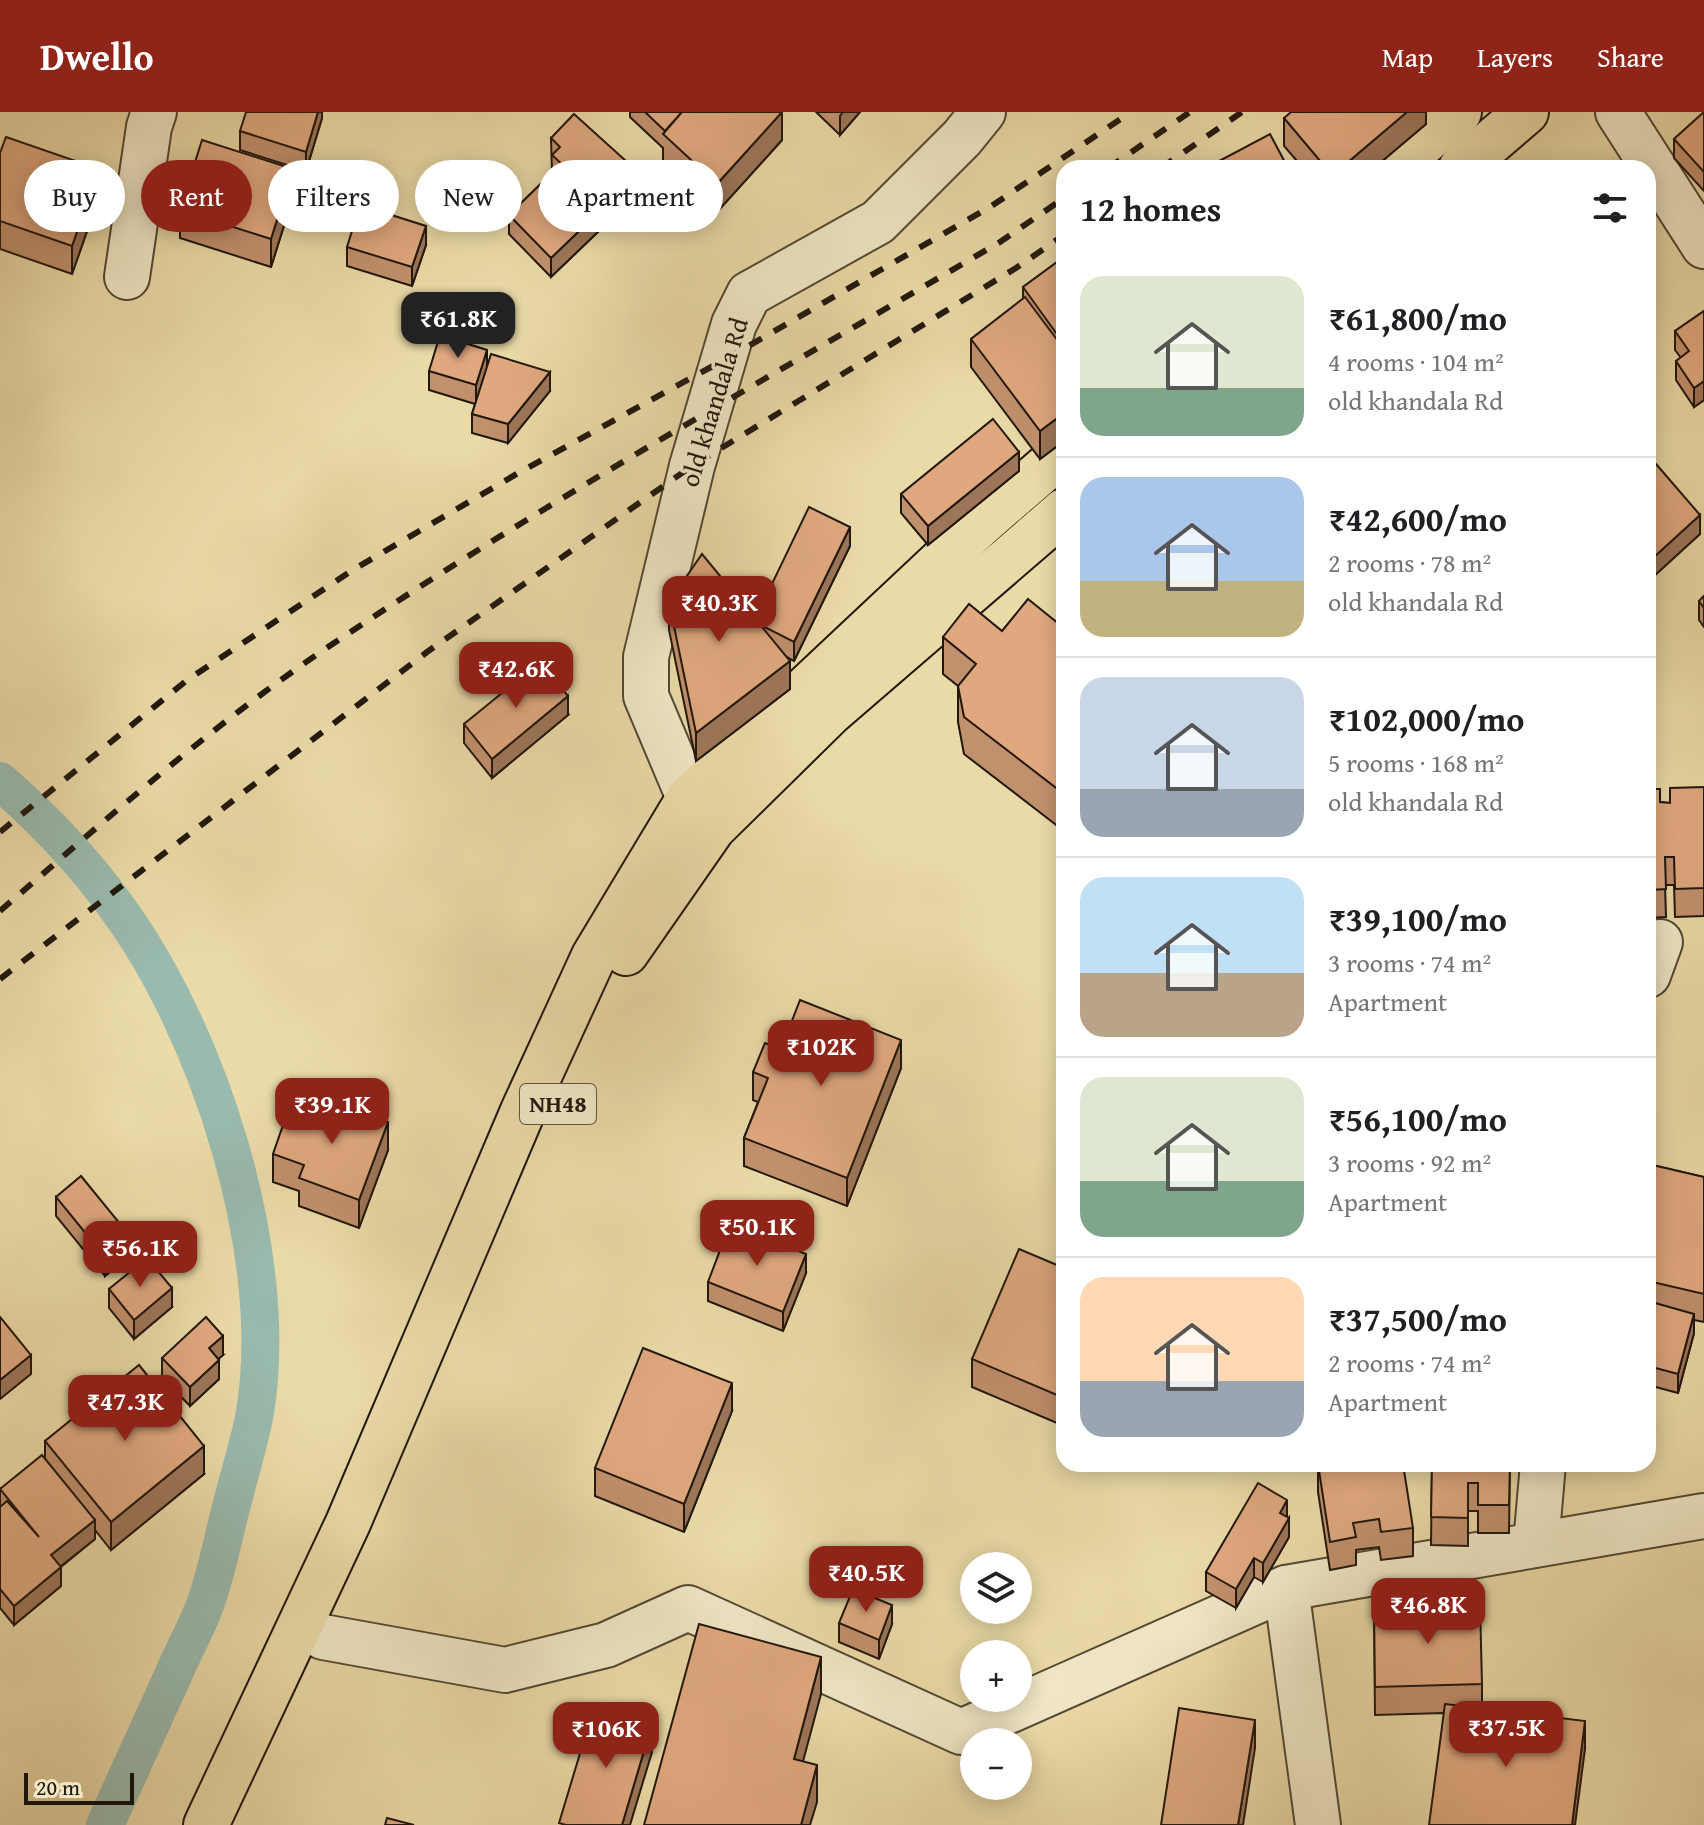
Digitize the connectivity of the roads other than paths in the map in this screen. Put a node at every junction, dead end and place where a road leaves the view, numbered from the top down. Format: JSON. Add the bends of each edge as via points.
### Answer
{"nodes":[{"id":1,"x":983,"y":112,"type":"edge"},
{"id":2,"x":1459,"y":112,"type":"edge"},
{"id":3,"x":1526,"y":112,"type":"edge"},
{"id":4,"x":1618,"y":112,"type":"edge"},
{"id":5,"x":140,"y":117,"type":"edge"},
{"id":6,"x":1403,"y":160,"type":"edge"},
{"id":7,"x":1470,"y":160,"type":"edge"},
{"id":8,"x":1649,"y":160,"type":"edge"},
{"id":9,"x":1656,"y":171,"type":"edge"},
{"id":10,"x":1704,"y":246,"type":"edge"},
{"id":11,"x":127,"y":277,"type":"dead end"},
{"id":12,"x":1056,"y":459,"type":"edge"},
{"id":13,"x":1056,"y":518,"type":"edge"},
{"id":14,"x":689,"y":798,"type":"junction"},
{"id":15,"x":1542,"y":1472,"type":"edge"},
{"id":16,"x":1704,"y":1516,"type":"edge"},
{"id":17,"x":1536,"y":1544,"type":"junction"},
{"id":18,"x":1286,"y":1588,"type":"junction"},
{"id":19,"x":323,"y":1637,"type":"junction"},
{"id":20,"x":206,"y":1825,"type":"edge"},
{"id":21,"x":234,"y":1825,"type":"edge"},
{"id":22,"x":1318,"y":1825,"type":"edge"}],
"edges":[{"from":1,"to":14,"type":"street","name":"old khandala Rd","via":[[878,222],[749,294],[734,324],[692,466],[646,657],[646,696]]},
{"from":2,"to":6,"type":"highway"},
{"from":3,"to":7,"type":"highway"},
{"from":4,"to":8,"type":"street"},
{"from":5,"to":11,"type":"street"},
{"from":9,"to":10,"type":"street"},
{"from":12,"to":14,"type":"highway","number":"NH48"},
{"from":13,"to":19,"type":"highway","number":"NH48","via":[[831,712],[713,828],[616,967],[423,1423]]},
{"from":14,"to":20,"type":"highway","number":"NH48","via":[[594,956],[348,1523]]},
{"from":15,"to":17,"type":"street"},
{"from":16,"to":17,"type":"street"},
{"from":17,"to":18,"type":"street"},
{"from":18,"to":19,"type":"street","via":[[961,1732],[688,1608],[606,1645],[505,1670]]},
{"from":18,"to":22,"type":"street"},
{"from":19,"to":21,"type":"highway","number":"NH48"}]}
